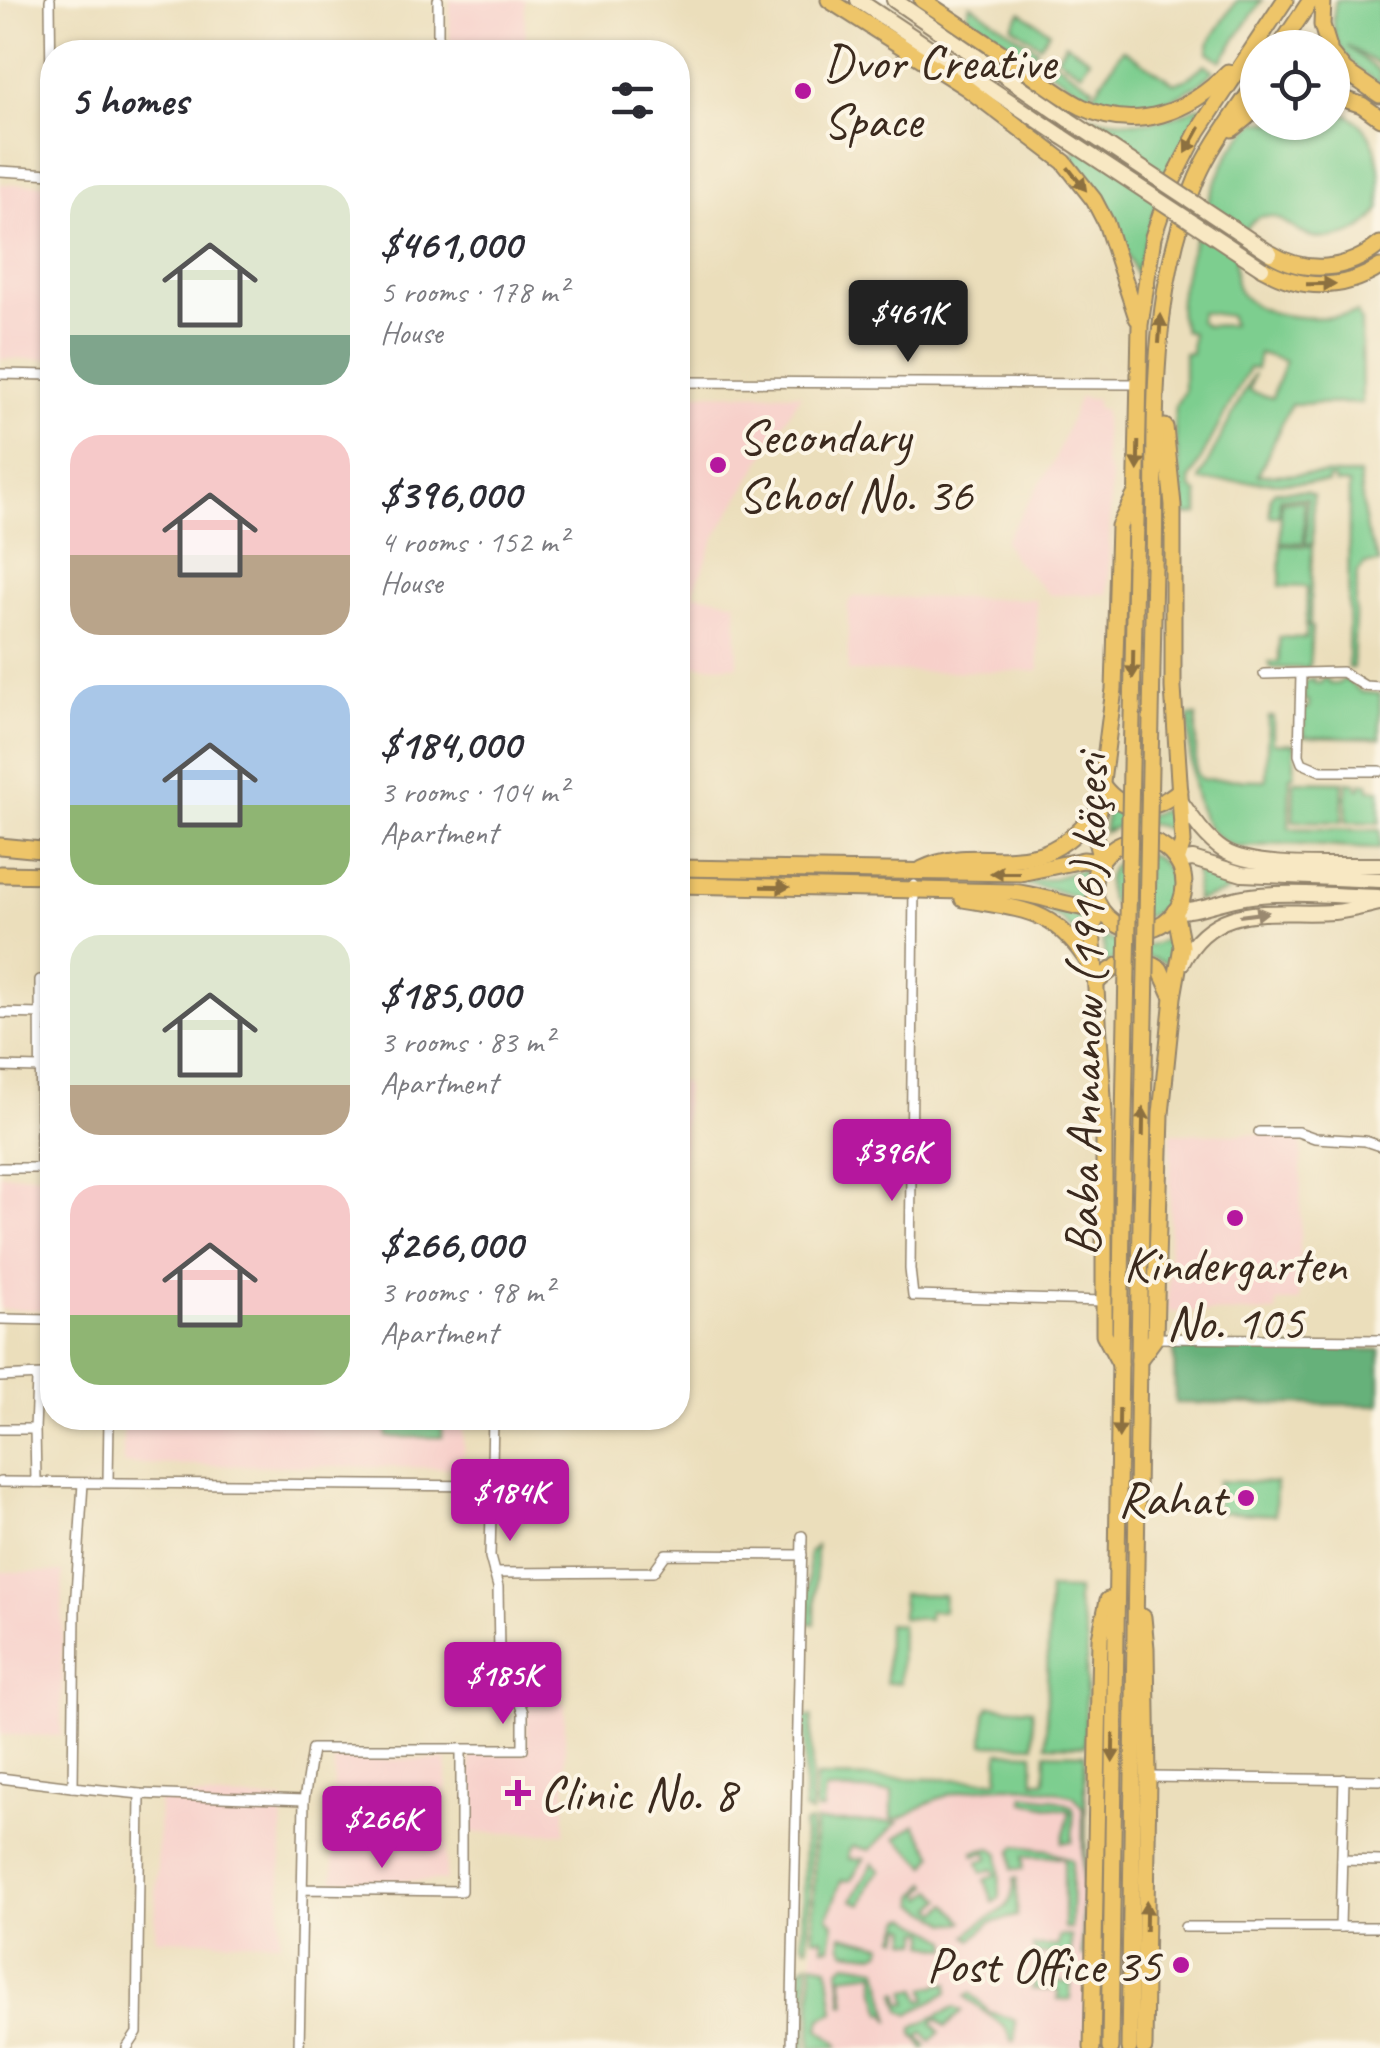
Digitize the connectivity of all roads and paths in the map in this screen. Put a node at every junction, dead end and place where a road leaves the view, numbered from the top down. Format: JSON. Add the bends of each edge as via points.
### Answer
{"nodes":[{"id":1,"x":50,"y":0,"type":"edge"},
{"id":2,"x":438,"y":0,"type":"edge"},
{"id":3,"x":828,"y":0,"type":"edge"},
{"id":4,"x":858,"y":0,"type":"edge"},
{"id":5,"x":894,"y":0,"type":"edge"},
{"id":6,"x":922,"y":0,"type":"edge"},
{"id":7,"x":1285,"y":0,"type":"edge"},
{"id":8,"x":1311,"y":0,"type":"edge"},
{"id":9,"x":1323,"y":0,"type":"edge"},
{"id":10,"x":1265,"y":30,"type":"edge"},
{"id":11,"x":1291,"y":30,"type":"edge"},
{"id":12,"x":1324,"y":30,"type":"edge"},
{"id":13,"x":50,"y":40,"type":"edge"},
{"id":14,"x":438,"y":40,"type":"edge"},
{"id":15,"x":1240,"y":61,"type":"edge"},
{"id":16,"x":1240,"y":68,"type":"edge"},
{"id":17,"x":1350,"y":76,"type":"edge"},
{"id":18,"x":1380,"y":95,"type":"edge"},
{"id":19,"x":1350,"y":101,"type":"edge"},
{"id":20,"x":1240,"y":108,"type":"edge"},
{"id":21,"x":1380,"y":118,"type":"edge"},
{"id":22,"x":1240,"y":124,"type":"edge"},
{"id":23,"x":1215,"y":146,"type":"junction"},
{"id":24,"x":0,"y":172,"type":"edge"},
{"id":25,"x":40,"y":174,"type":"edge"},
{"id":26,"x":1380,"y":244,"type":"edge"},
{"id":27,"x":1270,"y":253,"type":"joint"},
{"id":28,"x":1380,"y":267,"type":"edge"},
{"id":29,"x":1262,"y":268,"type":"joint"},
{"id":30,"x":1140,"y":326,"type":"junction"},
{"id":31,"x":0,"y":374,"type":"edge"},
{"id":32,"x":40,"y":374,"type":"edge"},
{"id":33,"x":690,"y":382,"type":"edge"},
{"id":34,"x":1138,"y":384,"type":"junction"},
{"id":35,"x":1159,"y":386,"type":"junction"},
{"id":36,"x":1137,"y":491,"type":"junction"},
{"id":37,"x":1264,"y":674,"type":"dead end"},
{"id":38,"x":1301,"y":674,"type":"junction"},
{"id":39,"x":1380,"y":688,"type":"edge"},
{"id":40,"x":1380,"y":771,"type":"edge"},
{"id":41,"x":1103,"y":786,"type":"junction"},
{"id":42,"x":1181,"y":796,"type":"junction"},
{"id":43,"x":1099,"y":810,"type":"junction"},
{"id":44,"x":0,"y":846,"type":"edge"},
{"id":45,"x":40,"y":851,"type":"edge"},
{"id":46,"x":40,"y":853,"type":"edge"},
{"id":47,"x":0,"y":854,"type":"edge"},
{"id":48,"x":1177,"y":861,"type":"junction"},
{"id":49,"x":1101,"y":862,"type":"junction"},
{"id":50,"x":1380,"y":865,"type":"edge"},
{"id":51,"x":690,"y":868,"type":"edge"},
{"id":52,"x":914,"y":872,"type":"junction"},
{"id":53,"x":0,"y":874,"type":"edge"},
{"id":54,"x":40,"y":875,"type":"edge"},
{"id":55,"x":1380,"y":880,"type":"edge"},
{"id":56,"x":690,"y":885,"type":"edge"},
{"id":57,"x":914,"y":890,"type":"junction"},
{"id":58,"x":1380,"y":900,"type":"edge"},
{"id":59,"x":1101,"y":910,"type":"junction"},
{"id":60,"x":1175,"y":912,"type":"junction"},
{"id":61,"x":1179,"y":968,"type":"junction"},
{"id":62,"x":1094,"y":976,"type":"junction"},
{"id":63,"x":1173,"y":996,"type":"junction"},
{"id":64,"x":0,"y":1013,"type":"edge"},
{"id":65,"x":40,"y":1014,"type":"edge"},
{"id":66,"x":0,"y":1067,"type":"edge"},
{"id":67,"x":40,"y":1068,"type":"edge"},
{"id":68,"x":1259,"y":1132,"type":"dead end"},
{"id":69,"x":1380,"y":1146,"type":"edge"},
{"id":70,"x":0,"y":1168,"type":"edge"},
{"id":71,"x":40,"y":1168,"type":"edge"},
{"id":72,"x":1104,"y":1302,"type":"junction"},
{"id":73,"x":0,"y":1319,"type":"edge"},
{"id":74,"x":40,"y":1320,"type":"edge"},
{"id":75,"x":1155,"y":1338,"type":"junction"},
{"id":76,"x":1380,"y":1340,"type":"edge"},
{"id":77,"x":1138,"y":1360,"type":"junction"},
{"id":78,"x":1120,"y":1364,"type":"junction"},
{"id":79,"x":40,"y":1374,"type":"edge"},
{"id":80,"x":0,"y":1377,"type":"edge"},
{"id":81,"x":40,"y":1382,"type":"edge"},
{"id":82,"x":0,"y":1428,"type":"edge"},
{"id":83,"x":35,"y":1429,"type":"junction"},
{"id":84,"x":110,"y":1430,"type":"edge"},
{"id":85,"x":494,"y":1430,"type":"edge"},
{"id":86,"x":108,"y":1481,"type":"junction"},
{"id":87,"x":0,"y":1482,"type":"edge"},
{"id":88,"x":36,"y":1482,"type":"junction"},
{"id":89,"x":83,"y":1483,"type":"junction"},
{"id":90,"x":492,"y":1486,"type":"junction"},
{"id":91,"x":802,"y":1536,"type":"dead end"},
{"id":92,"x":802,"y":1555,"type":"junction"},
{"id":93,"x":1136,"y":1561,"type":"junction"},
{"id":94,"x":1116,"y":1562,"type":"junction"},
{"id":95,"x":494,"y":1573,"type":"junction"},
{"id":96,"x":461,"y":1749,"type":"junction"},
{"id":97,"x":1148,"y":1777,"type":"junction"},
{"id":98,"x":0,"y":1778,"type":"edge"},
{"id":99,"x":1344,"y":1779,"type":"junction"},
{"id":100,"x":1380,"y":1780,"type":"edge"},
{"id":101,"x":73,"y":1787,"type":"junction"},
{"id":102,"x":140,"y":1794,"type":"junction"},
{"id":103,"x":304,"y":1800,"type":"junction"},
{"id":104,"x":1342,"y":1860,"type":"junction"},
{"id":105,"x":1380,"y":1861,"type":"edge"},
{"id":106,"x":303,"y":1889,"type":"junction"},
{"id":107,"x":1340,"y":1926,"type":"junction"},
{"id":108,"x":1185,"y":1927,"type":"dead end"},
{"id":109,"x":1380,"y":1927,"type":"edge"},
{"id":110,"x":128,"y":2048,"type":"edge"},
{"id":111,"x":299,"y":2048,"type":"edge"},
{"id":112,"x":791,"y":2048,"type":"edge"},
{"id":113,"x":1092,"y":2048,"type":"edge"},
{"id":114,"x":1110,"y":2048,"type":"edge"},
{"id":115,"x":1129,"y":2048,"type":"edge"},
{"id":116,"x":1144,"y":2048,"type":"edge"}],
"edges":[{"from":1,"to":13,"type":"street"},
{"from":2,"to":14,"type":"street"},
{"from":3,"to":30,"type":"main road","one_way":true,"via":[[966,88],[1064,162],[1106,223]]},
{"from":4,"to":29,"type":"main road","bridge":true},
{"from":5,"to":27,"type":"main road","bridge":true},
{"from":6,"to":15,"type":"main road","via":[[1074,103],[1109,116],[1154,117],[1187,106]]},
{"from":7,"to":10,"type":"main road","name":"Baba Annanow (1916) köçesi"},
{"from":8,"to":11,"type":"main road"},
{"from":9,"to":12,"type":"main road"},
{"from":16,"to":30,"type":"main road","name":"Baba Annanow (1916) köçesi","one_way":true,"via":[[1171,184],[1150,251]]},
{"from":17,"to":18,"type":"main road"},
{"from":19,"to":21,"type":"main road"},
{"from":20,"to":23,"type":"main road","name":"Baba Annanow (1916) köçesi"},
{"from":22,"to":23,"type":"main road"},
{"from":35,"to":23,"type":"main road","name":"Baba Annanow (1916) köçesi","one_way":true,"via":[[1170,254]]},
{"from":24,"to":25,"type":"street"},
{"from":26,"to":27,"type":"main road","via":[[1350,263],[1319,268]]},
{"from":29,"to":28,"type":"main road","one_way":true,"via":[[1319,285],[1351,281]]},
{"from":30,"to":34,"type":"main road","name":"Baba Annanow (1916) köçesi"},
{"from":31,"to":32,"type":"street"},
{"from":33,"to":34,"type":"street"},
{"from":34,"to":36,"type":"main road","name":"Baba Annanow (1916) köçesi","one_way":true},
{"from":35,"to":42,"type":"main road","via":[[1174,505],[1173,688]]},
{"from":77,"to":35,"type":"main road","name":"Baba Annanow (1916) köçesi","one_way":true,"bridge":true},
{"from":36,"to":41,"type":"main road","via":[[1119,526],[1114,689]]},
{"from":36,"to":78,"type":"main road","name":"Baba Annanow (1916) köçesi","one_way":true,"bridge":true},
{"from":37,"to":38,"type":"street"},
{"from":38,"to":39,"type":"street","via":[[1342,672]]},
{"from":38,"to":40,"type":"street","via":[[1302,763],[1321,770]]},
{"from":41,"to":42,"type":"main road","via":[[1136,808]]},
{"from":41,"to":43,"type":"main road"},
{"from":42,"to":48,"type":"main road"},
{"from":42,"to":50,"type":"main road","via":[[1209,838],[1232,855]]},
{"from":43,"to":49,"type":"main road"},
{"from":43,"to":52,"type":"main road","via":[[1044,853],[946,858]]},
{"from":44,"to":45,"type":"main road"},
{"from":46,"to":47,"type":"main road"},
{"from":48,"to":49,"type":"main road","via":[[1139,840],[1117,846]]},
{"from":48,"to":55,"type":"main road","via":[[1194,859],[1242,874]]},
{"from":48,"to":60,"type":"main road","via":[[1184,886]]},
{"from":49,"to":52,"type":"main road","one_way":true,"via":[[1021,873]]},
{"from":49,"to":59,"type":"main road","via":[[1094,882]]},
{"from":51,"to":52,"type":"main road"},
{"from":52,"to":57,"type":"street"},
{"from":53,"to":54,"type":"main road"},
{"from":56,"to":57,"type":"main road","one_way":true},
{"from":57,"to":59,"type":"main road","via":[[1034,894]]},
{"from":57,"to":62,"type":"main road","via":[[1039,914],[1062,928]]},
{"from":57,"to":72,"type":"street","via":[[913,1296]]},
{"from":58,"to":60,"type":"main road","via":[[1268,895]]},
{"from":61,"to":58,"type":"main road","one_way":true,"via":[[1197,940],[1238,916],[1335,912]]},
{"from":59,"to":60,"type":"main road","via":[[1138,930]]},
{"from":59,"to":62,"type":"main road","via":[[1092,927]]},
{"from":60,"to":61,"type":"main road","via":[[1182,938]]},
{"from":61,"to":63,"type":"main road"},
{"from":62,"to":63,"type":"main road","via":[[1136,961],[1160,969]]},
{"from":62,"to":72,"type":"main road","via":[[1104,1113]]},
{"from":63,"to":75,"type":"main road"},
{"from":64,"to":65,"type":"street"},
{"from":66,"to":67,"type":"street"},
{"from":68,"to":69,"type":"street"},
{"from":70,"to":71,"type":"street"},
{"from":72,"to":78,"type":"main road","via":[[1104,1334]]},
{"from":73,"to":74,"type":"street"},
{"from":75,"to":76,"type":"street"},
{"from":75,"to":77,"type":"main road"},
{"from":77,"to":93,"type":"main road","name":"Baba Annanow (1916) köçesi"},
{"from":78,"to":94,"type":"main road","name":"Baba Annanow (1916) köçesi","one_way":true},
{"from":79,"to":80,"type":"street"},
{"from":81,"to":83,"type":"street"},
{"from":82,"to":83,"type":"street"},
{"from":83,"to":88,"type":"street"},
{"from":84,"to":86,"type":"street"},
{"from":85,"to":90,"type":"street"},
{"from":86,"to":89,"type":"street"},
{"from":86,"to":90,"type":"street"},
{"from":87,"to":88,"type":"street"},
{"from":88,"to":89,"type":"street"},
{"from":89,"to":101,"type":"street"},
{"from":90,"to":95,"type":"street"},
{"from":91,"to":92,"type":"street"},
{"from":92,"to":95,"type":"street","via":[[666,1554],[654,1572]]},
{"from":92,"to":112,"type":"street"},
{"from":93,"to":97,"type":"main road","via":[[1146,1648]]},
{"from":93,"to":115,"type":"main road","name":"Baba Annanow (1916) köçesi"},
{"from":94,"to":113,"type":"main road","via":[[1100,1638]]},
{"from":94,"to":114,"type":"main road","name":"Baba Annanow (1916) köçesi","one_way":true},
{"from":95,"to":96,"type":"street","via":[[499,1656],[522,1712],[523,1748]]},
{"from":96,"to":103,"type":"street","via":[[312,1750]]},
{"from":96,"to":106,"type":"street","via":[[461,1890]]},
{"from":97,"to":99,"type":"street"},
{"from":116,"to":97,"type":"main road","one_way":true},
{"from":98,"to":101,"type":"street"},
{"from":99,"to":100,"type":"street"},
{"from":99,"to":104,"type":"street"},
{"from":101,"to":102,"type":"street"},
{"from":102,"to":103,"type":"street"},
{"from":102,"to":110,"type":"street","via":[[137,2033]]},
{"from":103,"to":106,"type":"street"},
{"from":104,"to":105,"type":"street"},
{"from":104,"to":107,"type":"street"},
{"from":106,"to":111,"type":"street"},
{"from":107,"to":108,"type":"street"},
{"from":107,"to":109,"type":"street"}]}
